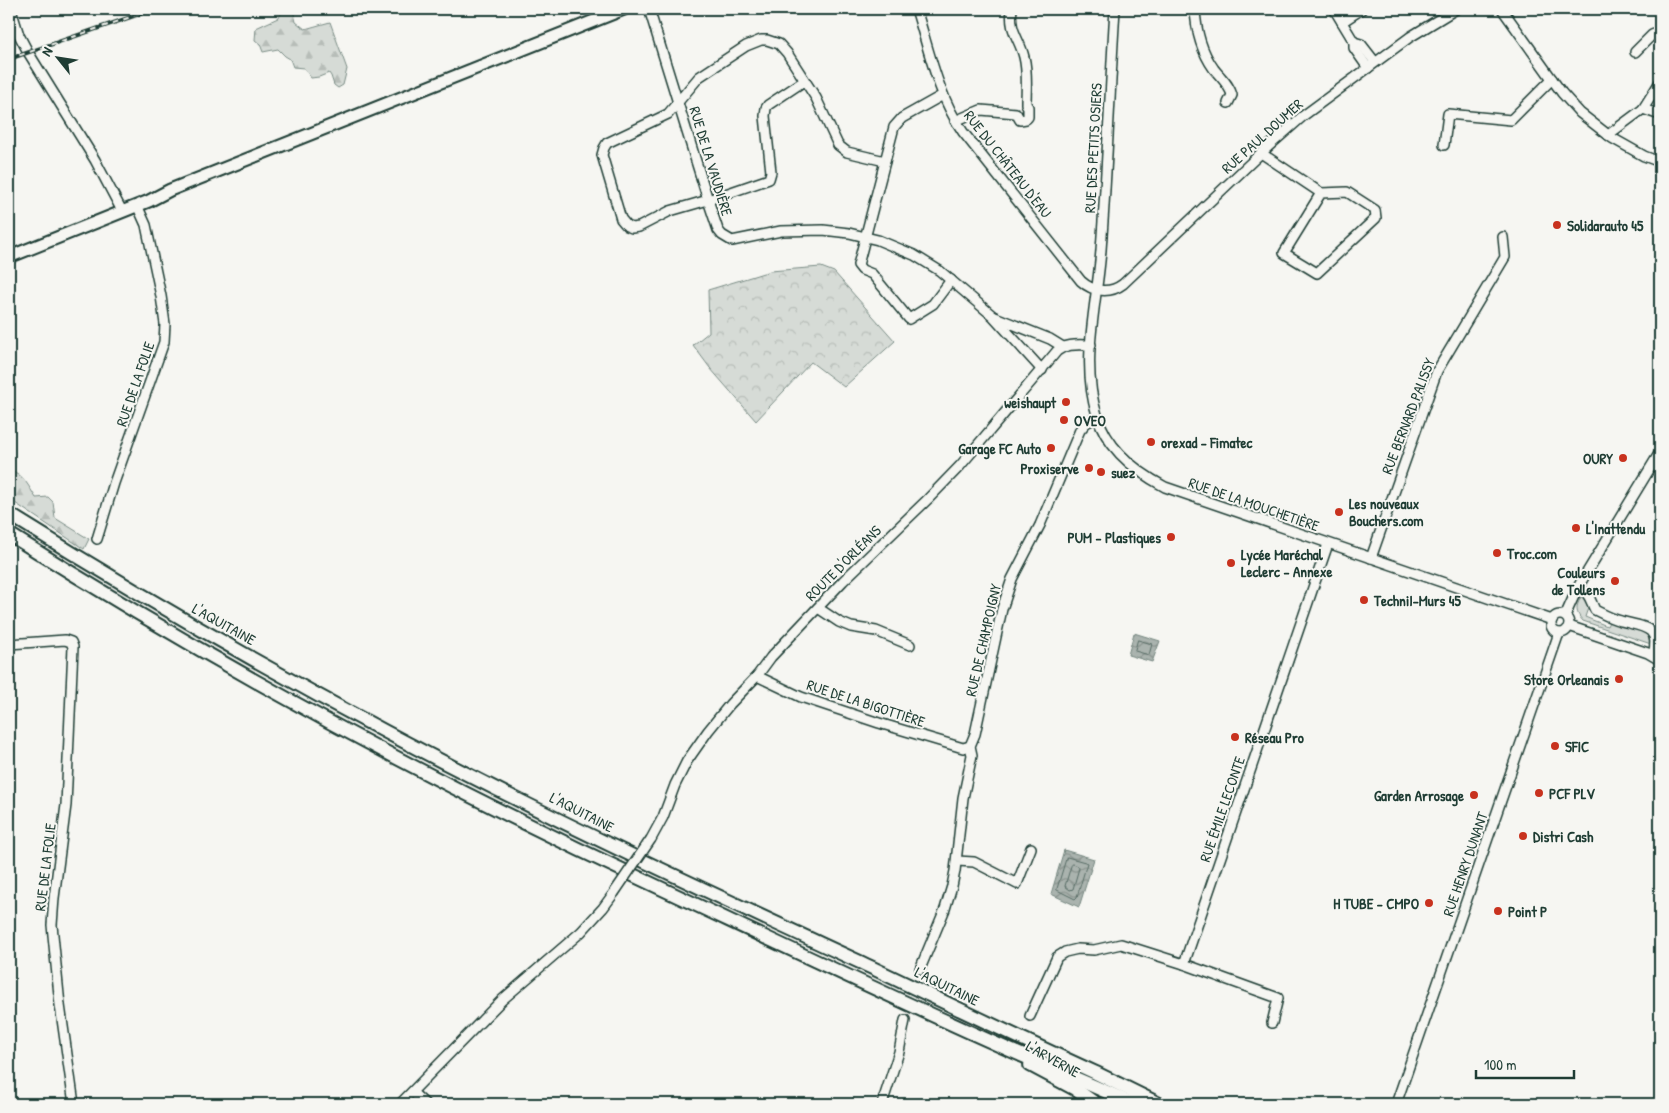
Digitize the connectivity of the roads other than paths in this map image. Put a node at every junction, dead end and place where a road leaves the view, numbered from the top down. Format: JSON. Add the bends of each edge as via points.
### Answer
{"nodes":[{"id":1,"x":11,"y":9,"type":"edge"},
{"id":2,"x":624,"y":9,"type":"edge"},
{"id":3,"x":650,"y":9,"type":"edge"},
{"id":4,"x":916,"y":9,"type":"edge"},
{"id":5,"x":1012,"y":9,"type":"edge"},
{"id":6,"x":1115,"y":9,"type":"edge"},
{"id":7,"x":1195,"y":9,"type":"edge"},
{"id":8,"x":1334,"y":9,"type":"edge"},
{"id":9,"x":1362,"y":9,"type":"edge"},
{"id":10,"x":1456,"y":9,"type":"edge"},
{"id":11,"x":1502,"y":9,"type":"edge"},
{"id":12,"x":1342,"y":22,"type":"junction"},
{"id":13,"x":1660,"y":32,"type":"edge"},
{"id":14,"x":1635,"y":52,"type":"dead end"},
{"id":15,"x":1371,"y":65,"type":"junction"},
{"id":16,"x":1552,"y":79,"type":"junction"},
{"id":17,"x":804,"y":81,"type":"junction"},
{"id":18,"x":1660,"y":83,"type":"edge"},
{"id":19,"x":943,"y":95,"type":"junction"},
{"id":20,"x":678,"y":102,"type":"junction"},
{"id":21,"x":1228,"y":103,"type":"dead end"},
{"id":22,"x":1643,"y":109,"type":"junction"},
{"id":23,"x":1660,"y":115,"type":"edge"},
{"id":24,"x":955,"y":121,"type":"junction"},
{"id":25,"x":1608,"y":135,"type":"junction"},
{"id":26,"x":1444,"y":146,"type":"dead end"},
{"id":27,"x":1261,"y":153,"type":"junction"},
{"id":28,"x":885,"y":161,"type":"junction"},
{"id":29,"x":1660,"y":162,"type":"edge"},
{"id":30,"x":1321,"y":193,"type":"junction"},
{"id":31,"x":708,"y":200,"type":"junction"},
{"id":32,"x":137,"y":205,"type":"junction"},
{"id":33,"x":122,"y":211,"type":"junction"},
{"id":34,"x":865,"y":236,"type":"junction"},
{"id":35,"x":1503,"y":237,"type":"dead end"},
{"id":36,"x":9,"y":257,"type":"edge"},
{"id":37,"x":951,"y":280,"type":"junction"},
{"id":38,"x":1097,"y":289,"type":"junction"},
{"id":39,"x":993,"y":316,"type":"junction"},
{"id":40,"x":1090,"y":345,"type":"junction"},
{"id":41,"x":1063,"y":347,"type":"junction"},
{"id":42,"x":1042,"y":370,"type":"junction"},
{"id":43,"x":1097,"y":417,"type":"junction"},
{"id":44,"x":1660,"y":452,"type":"edge"},
{"id":45,"x":9,"y":514,"type":"edge"},
{"id":46,"x":9,"y":534,"type":"edge"},
{"id":47,"x":98,"y":539,"type":"dead end"},
{"id":48,"x":1328,"y":544,"type":"junction"},
{"id":49,"x":1371,"y":558,"type":"junction"},
{"id":50,"x":1578,"y":587,"type":"junction"},
{"id":51,"x":818,"y":608,"type":"junction"},
{"id":52,"x":1565,"y":616,"type":"junction"},
{"id":53,"x":1552,"y":620,"type":"junction"},
{"id":54,"x":1569,"y":626,"type":"junction"},
{"id":55,"x":1559,"y":633,"type":"junction"},
{"id":56,"x":9,"y":644,"type":"edge"},
{"id":57,"x":910,"y":645,"type":"dead end"},
{"id":58,"x":1656,"y":657,"type":"edge"},
{"id":59,"x":757,"y":676,"type":"junction"},
{"id":60,"x":970,"y":746,"type":"junction"},
{"id":61,"x":1031,"y":848,"type":"dead end"},
{"id":62,"x":956,"y":860,"type":"junction"},
{"id":63,"x":1184,"y":964,"type":"junction"},
{"id":64,"x":920,"y":969,"type":"dead end"},
{"id":65,"x":1030,"y":1016,"type":"dead end"},
{"id":66,"x":905,"y":1020,"type":"dead end"},
{"id":67,"x":1272,"y":1023,"type":"dead end"},
{"id":68,"x":994,"y":1043,"type":"junction"},
{"id":69,"x":412,"y":1092,"type":"junction"},
{"id":70,"x":74,"y":1104,"type":"edge"},
{"id":71,"x":400,"y":1104,"type":"edge"},
{"id":72,"x":425,"y":1104,"type":"edge"},
{"id":73,"x":882,"y":1104,"type":"edge"},
{"id":74,"x":1096,"y":1104,"type":"edge"},
{"id":75,"x":1133,"y":1104,"type":"edge"},
{"id":76,"x":1159,"y":1104,"type":"edge"},
{"id":77,"x":1396,"y":1104,"type":"edge"}],
"edges":[{"from":1,"to":33,"type":"street","via":[[28,52],[95,160]]},
{"from":2,"to":32,"type":"main road"},
{"from":3,"to":20,"type":"street","name":"RUE DE LA VAUDIÈRE"},
{"from":4,"to":19,"type":"street","name":"RUE DU CHÂTEAU D'EAU"},
{"from":5,"to":24,"type":"street","via":[[1012,25],[1027,73],[1026,104],[1016,113],[981,110]]},
{"from":6,"to":38,"type":"street","name":"RUE DES PETITS OSIERS"},
{"from":7,"to":21,"type":"street","via":[[1199,40],[1205,54],[1230,87],[1232,95]]},
{"from":8,"to":12,"type":"street"},
{"from":9,"to":12,"type":"street"},
{"from":10,"to":15,"type":"street","name":"RUE PAUL DOUMER"},
{"from":11,"to":16,"type":"street"},
{"from":12,"to":15,"type":"street","via":[[1354,42],[1354,48]]},
{"from":13,"to":14,"type":"street","via":[[1652,35]]},
{"from":15,"to":27,"type":"street","name":"RUE PAUL DOUMER","via":[[1303,116]]},
{"from":16,"to":25,"type":"street","via":[[1580,113]]},
{"from":16,"to":26,"type":"street","via":[[1511,120],[1448,114]]},
{"from":17,"to":20,"type":"street","via":[[784,49],[774,42],[761,40],[746,46],[699,77]]},
{"from":17,"to":28,"type":"street","via":[[821,107],[838,145],[847,152]]},
{"from":17,"to":31,"type":"street","via":[[766,108],[769,179]]},
{"from":18,"to":22,"type":"street"},
{"from":19,"to":24,"type":"street","name":"RUE DU CHÂTEAU D'EAU"},
{"from":19,"to":28,"type":"street","via":[[898,121]]},
{"from":20,"to":31,"type":"street","name":"RUE DE LA VAUDIÈRE"},
{"from":20,"to":31,"type":"street","via":[[668,114],[612,140],[604,148],[602,154],[621,219],[627,226],[639,227],[670,211]]},
{"from":22,"to":23,"type":"street"},
{"from":22,"to":25,"type":"street"},
{"from":24,"to":38,"type":"street","name":"RUE DU CHÂTEAU D'EAU","via":[[1081,281]]},
{"from":25,"to":29,"type":"street"},
{"from":27,"to":30,"type":"street"},
{"from":27,"to":38,"type":"street","name":"RUE PAUL DOUMER","via":[[1123,284],[1112,291]]},
{"from":28,"to":34,"type":"street"},
{"from":30,"to":30,"type":"street","via":[[1284,253],[1317,273],[1376,218],[1375,210],[1347,192]]},
{"from":31,"to":34,"type":"street","name":"RUE DE LA VAUDIÈRE","via":[[718,230],[732,241],[798,230]]},
{"from":32,"to":33,"type":"main road"},
{"from":32,"to":47,"type":"street","name":"RUE DE LA FOLIE","via":[[146,225],[161,296],[164,342],[114,483]]},
{"from":33,"to":36,"type":"main road"},
{"from":34,"to":37,"type":"street","name":"RUE DE LA VAUDIÈRE","via":[[914,256]]},
{"from":34,"to":37,"type":"street","via":[[859,267],[872,274],[908,319],[932,304]]},
{"from":35,"to":49,"type":"street","name":"RUE BERNARD PALISSY","via":[[1505,257],[1437,370]]},
{"from":37,"to":39,"type":"street","name":"RUE DE LA VAUDIÈRE"},
{"from":38,"to":40,"type":"street","name":"RUE DE LA MOUCHETIÈRE"},
{"from":39,"to":41,"type":"street","name":"RUE DE LA VAUDIÈRE"},
{"from":39,"to":42,"type":"street","name":"RUE DE LA VAUDIÈRE"},
{"from":40,"to":41,"type":"street"},
{"from":40,"to":43,"type":"street","name":"RUE DE LA MOUCHETIÈRE","via":[[1090,384]]},
{"from":41,"to":42,"type":"street","name":"ROUTE D'ORLÉANS"},
{"from":42,"to":51,"type":"street","name":"ROUTE D'ORLÉANS","via":[[960,466]]},
{"from":43,"to":48,"type":"street","name":"RUE DE LA MOUCHETIÈRE","via":[[1118,452],[1148,478],[1174,491]]},
{"from":43,"to":60,"type":"street","name":"RUE DE CHAMPOIGNY","via":[[1080,430],[1040,525],[1012,579],[1002,609],[976,734]]},
{"from":44,"to":50,"type":"street"},
{"from":45,"to":76,"type":"highway","name":"L'AQUITAINE","via":[[185,622],[461,771],[662,870]]},
{"from":46,"to":68,"type":"highway","name":"L'AQUITAINE","via":[[160,626],[380,749],[654,885]]},
{"from":48,"to":49,"type":"street","name":"RUE DE LA MOUCHETIÈRE"},
{"from":48,"to":63,"type":"street","name":"RUE ÉMILE LECONTE"},
{"from":49,"to":53,"type":"street","name":"RUE DE LA MOUCHETIÈRE"},
{"from":50,"to":52,"type":"street"},
{"from":50,"to":58,"type":"street","via":[[1590,596],[1595,610],[1652,631],[1656,639]]},
{"from":51,"to":57,"type":"street","via":[[851,627],[876,631]]},
{"from":51,"to":59,"type":"street","name":"ROUTE D'ORLÉANS"},
{"from":52,"to":53,"type":"street","via":[[1559,615]]},
{"from":52,"to":54,"type":"street"},
{"from":53,"to":55,"type":"street","via":[[1552,628]]},
{"from":54,"to":55,"type":"street"},
{"from":54,"to":58,"type":"street"},
{"from":55,"to":77,"type":"street","name":"RUE HENRY DUNANT"},
{"from":56,"to":70,"type":"street","name":"RUE DE LA FOLIE","via":[[62,640],[71,642],[74,650],[66,805],[54,898],[53,936]]},
{"from":59,"to":60,"type":"street","name":"RUE DE LA BIGOTTIÈRE","via":[[801,697],[960,747]]},
{"from":59,"to":69,"type":"street","name":"ROUTE D'ORLÉANS","bridge":true,"via":[[696,747],[679,776],[663,817],[614,893],[581,932],[502,1000]]},
{"from":60,"to":62,"type":"street","name":"RUE DE CHAMPOIGNY","via":[[972,755]]},
{"from":61,"to":62,"type":"street","via":[[1017,884],[974,862]]},
{"from":62,"to":64,"type":"street","name":"RUE DE CHAMPOIGNY","via":[[950,896]]},
{"from":63,"to":65,"type":"street","via":[[1121,944],[1065,952],[1057,957]]},
{"from":63,"to":67,"type":"street","via":[[1278,998]]},
{"from":66,"to":73,"type":"street"},
{"from":68,"to":74,"type":"highway","name":"L'ARVERNE"},
{"from":68,"to":75,"type":"highway","name":"L'AQUITAINE"},
{"from":69,"to":71,"type":"street","name":"ROUTE D'ORLÉANS"},
{"from":69,"to":72,"type":"street"}]}
